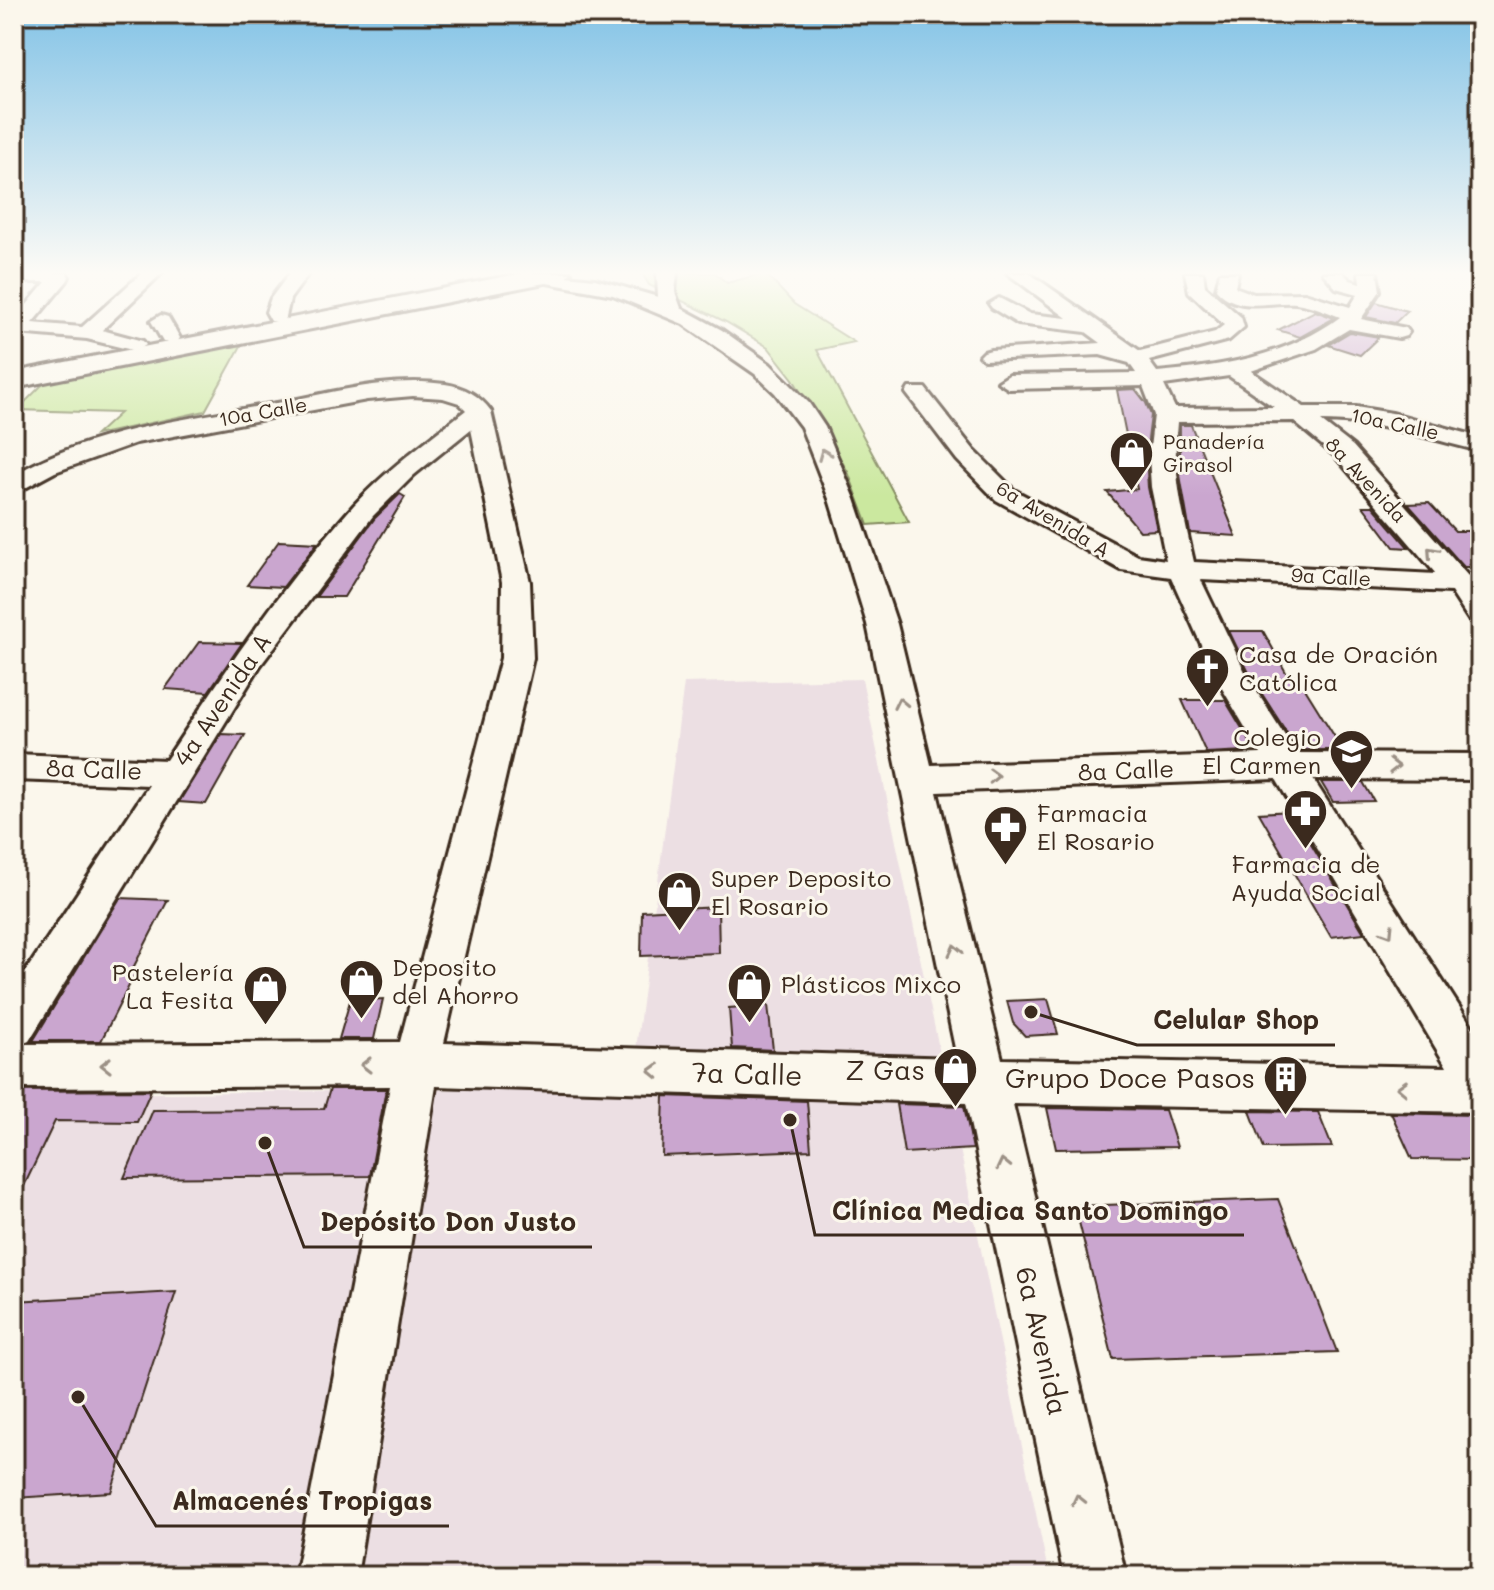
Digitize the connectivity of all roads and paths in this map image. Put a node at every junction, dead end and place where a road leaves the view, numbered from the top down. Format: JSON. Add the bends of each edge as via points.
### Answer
{"nodes":[{"id":1,"x":125,"y":347,"type":"edge"},
{"id":2,"x":182,"y":347,"type":"edge"},
{"id":3,"x":732,"y":347,"type":"edge"},
{"id":4,"x":1115,"y":347,"type":"edge"},
{"id":5,"x":1193,"y":347,"type":"edge"},
{"id":6,"x":1308,"y":347,"type":"edge"},
{"id":7,"x":991,"y":356,"type":"dead end"},
{"id":8,"x":1143,"y":367,"type":"junction"},
{"id":9,"x":1232,"y":368,"type":"junction"},
{"id":10,"x":14,"y":369,"type":"edge"},
{"id":11,"x":14,"y":380,"type":"edge"},
{"id":12,"x":1009,"y":382,"type":"dead end"},
{"id":13,"x":917,"y":393,"type":"dead end"},
{"id":14,"x":479,"y":411,"type":"junction"},
{"id":15,"x":1298,"y":414,"type":"junction"},
{"id":16,"x":1166,"y":415,"type":"junction"},
{"id":17,"x":1480,"y":444,"type":"edge"},
{"id":18,"x":14,"y":486,"type":"edge"},
{"id":19,"x":1188,"y":584,"type":"junction"},
{"id":20,"x":1470,"y":584,"type":"edge"},
{"id":21,"x":1480,"y":613,"type":"edge"},
{"id":22,"x":1285,"y":766,"type":"junction"},
{"id":23,"x":1480,"y":767,"type":"edge"},
{"id":24,"x":18,"y":770,"type":"edge"},
{"id":25,"x":173,"y":773,"type":"junction"},
{"id":26,"x":916,"y":779,"type":"junction"},
{"id":27,"x":14,"y":1027,"type":"edge"},
{"id":28,"x":417,"y":1064,"type":"junction"},
{"id":29,"x":14,"y":1066,"type":"edge"},
{"id":30,"x":1480,"y":1080,"type":"edge"},
{"id":31,"x":984,"y":1081,"type":"junction"},
{"id":32,"x":1480,"y":1090,"type":"edge"},
{"id":33,"x":326,"y":1576,"type":"edge"},
{"id":34,"x":1095,"y":1576,"type":"edge"}],
"edges":[{"from":1,"to":10,"type":"highway"},
{"from":2,"to":11,"type":"highway"},
{"from":26,"to":3,"type":"street","name":"6a Avenida","one_way":true,"via":[[882,624],[843,500],[812,424],[779,384]]},
{"from":4,"to":8,"type":"street"},
{"from":5,"to":8,"type":"street"},
{"from":6,"to":9,"type":"street"},
{"from":7,"to":8,"type":"street","via":[[1102,349]]},
{"from":8,"to":9,"type":"street","via":[[1201,374]]},
{"from":8,"to":12,"type":"street"},
{"from":8,"to":16,"type":"street"},
{"from":9,"to":15,"type":"street","name":"8a Avenida"},
{"from":13,"to":19,"type":"street","name":"6a Avenida A","via":[[1005,495],[1131,564],[1161,592]]},
{"from":14,"to":18,"type":"street","name":"10a Calle","via":[[467,398],[446,391],[367,393],[131,437],[46,467]]},
{"from":14,"to":25,"type":"street","name":"4a Avenida A","via":[[364,510],[249,659]]},
{"from":14,"to":28,"type":"street","via":[[516,582],[517,658]]},
{"from":15,"to":16,"type":"street","name":"10a Calle"},
{"from":15,"to":17,"type":"street","name":"10a Calle","via":[[1356,414]]},
{"from":20,"to":15,"type":"street","name":"8a Avenida","one_way":true,"via":[[1344,451]]},
{"from":16,"to":19,"type":"street","via":[[1164,487]]},
{"from":19,"to":20,"type":"street","name":"9a Calle"},
{"from":19,"to":22,"type":"street","via":[[1239,691]]},
{"from":20,"to":21,"type":"street","name":"8a Avenida"},
{"from":22,"to":23,"type":"street","name":"8a Calle","one_way":true},
{"from":26,"to":22,"type":"street","name":"8a Calle","one_way":true},
{"from":22,"to":30,"type":"street","one_way":true},
{"from":24,"to":25,"type":"street","name":"8a Calle"},
{"from":25,"to":27,"type":"street","name":"4a Avenida A"},
{"from":31,"to":26,"type":"street","name":"6a Avenida","one_way":true},
{"from":28,"to":29,"type":"street","name":"7a Calle","one_way":true},
{"from":31,"to":28,"type":"street","name":"7a Calle","one_way":true},
{"from":28,"to":33,"type":"street"},
{"from":32,"to":31,"type":"street","name":"7a Calle","one_way":true},
{"from":34,"to":31,"type":"street","name":"6a Avenida","one_way":true}]}
